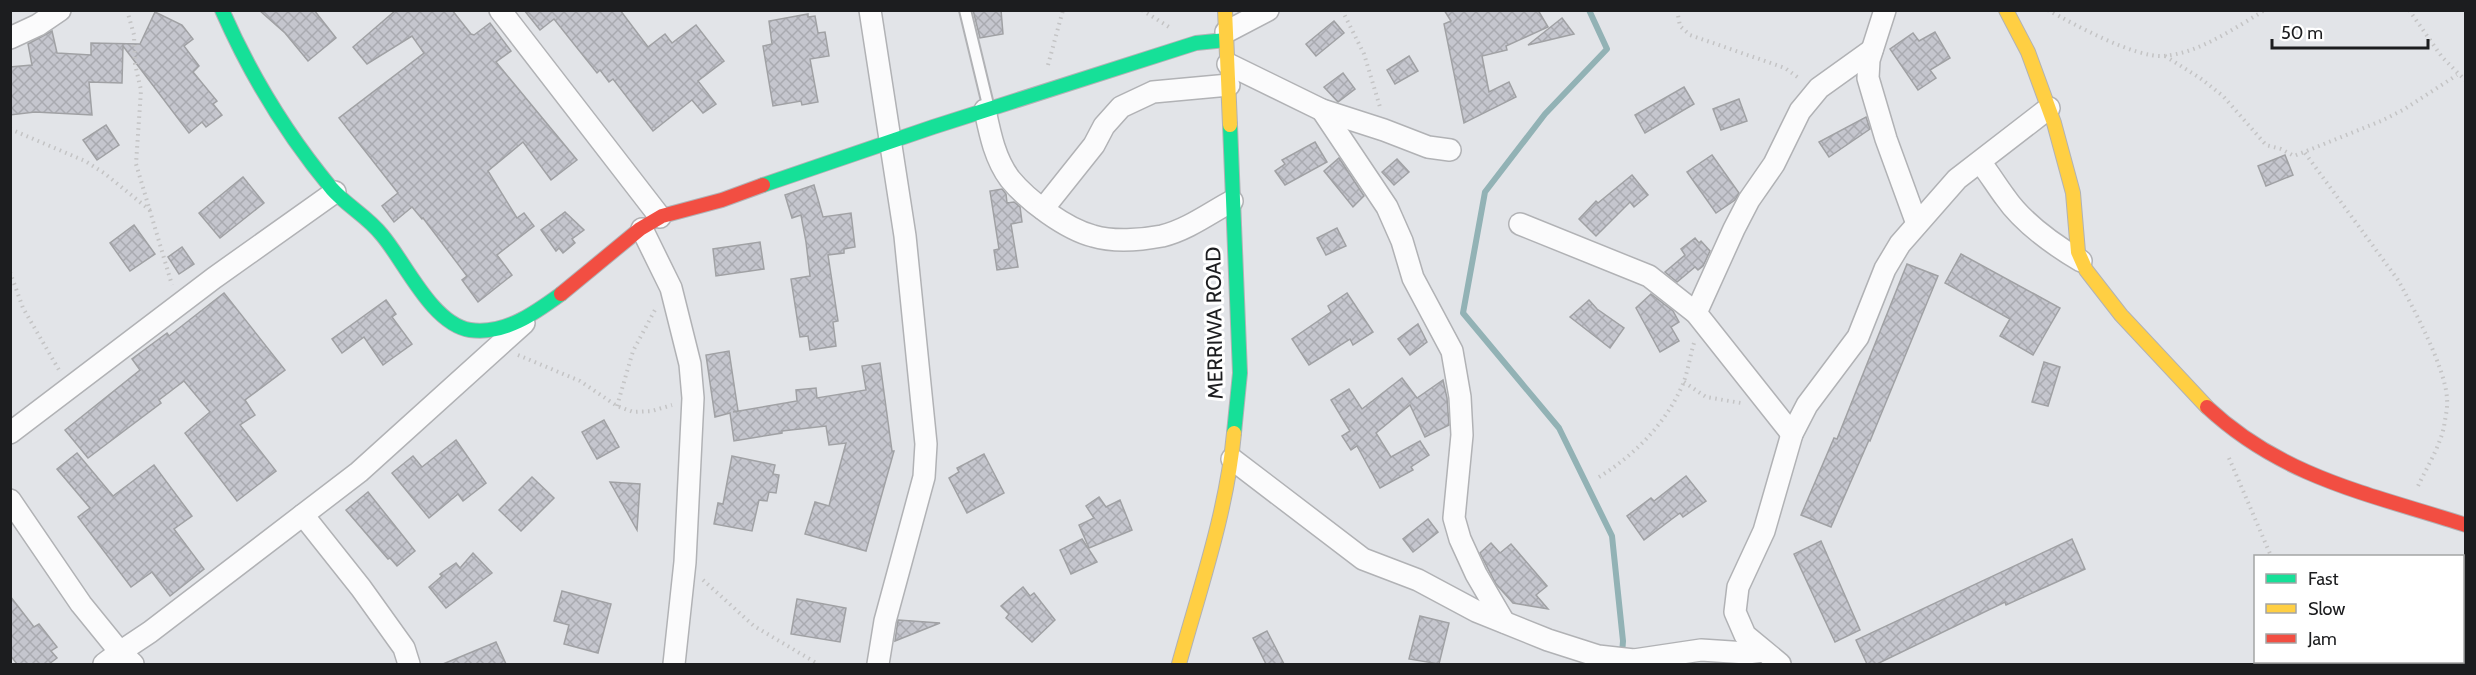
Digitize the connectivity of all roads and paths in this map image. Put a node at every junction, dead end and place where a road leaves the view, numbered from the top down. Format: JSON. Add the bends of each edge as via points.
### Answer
{"nodes":[{"id":1,"x":60,"y":10,"type":"edge"},
{"id":2,"x":127,"y":10,"type":"edge"},
{"id":3,"x":500,"y":10,"type":"edge"},
{"id":4,"x":870,"y":10,"type":"edge"},
{"id":5,"x":965,"y":10,"type":"edge"},
{"id":6,"x":1063,"y":10,"type":"edge"},
{"id":7,"x":1225,"y":10,"type":"edge"},
{"id":8,"x":1268,"y":10,"type":"edge"},
{"id":9,"x":1342,"y":10,"type":"edge"},
{"id":10,"x":1677,"y":10,"type":"edge"},
{"id":11,"x":1886,"y":10,"type":"edge"},
{"id":12,"x":2006,"y":10,"type":"edge"},
{"id":13,"x":2049,"y":10,"type":"edge"},
{"id":14,"x":2265,"y":10,"type":"edge"},
{"id":15,"x":2409,"y":10,"type":"edge"},
{"id":16,"x":222,"y":11,"type":"edge"},
{"id":17,"x":1226,"y":36,"type":"junction"},
{"id":18,"x":10,"y":38,"type":"edge"},
{"id":19,"x":1872,"y":50,"type":"junction"},
{"id":20,"x":2165,"y":56,"type":"junction"},
{"id":21,"x":1228,"y":64,"type":"junction"},
{"id":22,"x":2457,"y":75,"type":"junction"},
{"id":23,"x":2466,"y":81,"type":"edge"},
{"id":24,"x":1229,"y":85,"type":"junction"},
{"id":25,"x":1038,"y":94,"type":"junction"},
{"id":26,"x":1809,"y":99,"type":"junction"},
{"id":27,"x":2049,"y":108,"type":"junction"},
{"id":28,"x":987,"y":109,"type":"junction"},
{"id":29,"x":1322,"y":110,"type":"junction"},
{"id":30,"x":10,"y":129,"type":"edge"},
{"id":31,"x":1384,"y":130,"type":"junction"},
{"id":32,"x":892,"y":139,"type":"junction"},
{"id":33,"x":1450,"y":150,"type":"dead end"},
{"id":34,"x":2305,"y":153,"type":"junction"},
{"id":35,"x":1980,"y":162,"type":"junction"},
{"id":36,"x":334,"y":192,"type":"junction"},
{"id":37,"x":1232,"y":201,"type":"junction"},
{"id":38,"x":1043,"y":209,"type":"junction"},
{"id":39,"x":151,"y":211,"type":"junction"},
{"id":40,"x":660,"y":217,"type":"junction"},
{"id":41,"x":1520,"y":224,"type":"dead end"},
{"id":42,"x":1917,"y":224,"type":"junction"},
{"id":43,"x":642,"y":229,"type":"junction"},
{"id":44,"x":2081,"y":261,"type":"junction"},
{"id":45,"x":10,"y":272,"type":"edge"},
{"id":46,"x":671,"y":288,"type":"junction"},
{"id":47,"x":178,"y":305,"type":"junction"},
{"id":48,"x":537,"y":311,"type":"junction"},
{"id":49,"x":1696,"y":313,"type":"junction"},
{"id":50,"x":511,"y":352,"type":"dead end"},
{"id":51,"x":1684,"y":382,"type":"junction"},
{"id":52,"x":70,"y":387,"type":"junction"},
{"id":53,"x":693,"y":398,"type":"junction"},
{"id":54,"x":1768,"y":404,"type":"junction"},
{"id":55,"x":617,"y":406,"type":"junction"},
{"id":56,"x":10,"y":433,"type":"edge"},
{"id":57,"x":1792,"y":434,"type":"junction"},
{"id":58,"x":2228,"y":453,"type":"dead end"},
{"id":59,"x":1232,"y":459,"type":"junction"},
{"id":60,"x":1599,"y":477,"type":"dead end"},
{"id":61,"x":10,"y":500,"type":"edge"},
{"id":62,"x":2409,"y":506,"type":"junction"},
{"id":63,"x":303,"y":515,"type":"junction"},
{"id":64,"x":2466,"y":525,"type":"edge"},
{"id":65,"x":2271,"y":555,"type":"edge"},
{"id":66,"x":685,"y":562,"type":"junction"},
{"id":67,"x":1504,"y":622,"type":"junction"},
{"id":68,"x":1763,"y":651,"type":"junction"},
{"id":69,"x":119,"y":660,"type":"edge"},
{"id":70,"x":410,"y":664,"type":"edge"},
{"id":71,"x":674,"y":664,"type":"edge"},
{"id":72,"x":818,"y":664,"type":"edge"},
{"id":73,"x":878,"y":664,"type":"edge"},
{"id":74,"x":1179,"y":664,"type":"edge"},
{"id":75,"x":1780,"y":664,"type":"edge"}],
"edges":[{"from":1,"to":18,"type":"street"},
{"from":2,"to":39,"type":"path","via":[[141,90],[136,164]]},
{"from":3,"to":40,"type":"street"},
{"from":4,"to":32,"type":"street"},
{"from":5,"to":28,"type":"lane"},
{"from":6,"to":25,"type":"path"},
{"from":7,"to":17,"type":"street","name":"MERRIWA ROAD"},
{"from":8,"to":17,"type":"street"},
{"from":9,"to":31,"type":"path","via":[[1364,54]]},
{"from":10,"to":26,"type":"path","via":[[1680,26],[1690,34],[1785,68],[1801,81]]},
{"from":11,"to":19,"type":"street"},
{"from":12,"to":27,"type":"street","via":[[2034,64]]},
{"from":13,"to":20,"type":"path","via":[[2133,50]]},
{"from":14,"to":20,"type":"path","via":[[2202,45]]},
{"from":15,"to":22,"type":"path"},
{"from":16,"to":36,"type":"street","via":[[265,96]]},
{"from":17,"to":21,"type":"street","name":"MERRIWA ROAD"},
{"from":17,"to":25,"type":"street"},
{"from":19,"to":26,"type":"street"},
{"from":19,"to":42,"type":"street","via":[[1867,70],[1871,92]]},
{"from":20,"to":34,"type":"path","via":[[2223,96],[2266,146],[2281,148],[2294,156]]},
{"from":21,"to":24,"type":"street","name":"MERRIWA ROAD"},
{"from":21,"to":29,"type":"street"},
{"from":22,"to":23,"type":"path"},
{"from":22,"to":34,"type":"path","via":[[2395,114]]},
{"from":24,"to":37,"type":"street","name":"MERRIWA ROAD"},
{"from":24,"to":38,"type":"street","via":[[1153,92],[1121,107]]},
{"from":25,"to":28,"type":"street"},
{"from":26,"to":49,"type":"street","via":[[1744,209]]},
{"from":27,"to":35,"type":"street"},
{"from":27,"to":44,"type":"street","via":[[2074,194],[2075,233]]},
{"from":28,"to":32,"type":"street"},
{"from":28,"to":38,"type":"street","via":[[993,145],[1009,178]]},
{"from":29,"to":31,"type":"street"},
{"from":29,"to":67,"type":"street","via":[[1387,207],[1413,278],[1452,351],[1462,435],[1454,518],[1476,574]]},
{"from":30,"to":39,"type":"path","via":[[85,160]]},
{"from":31,"to":33,"type":"street","via":[[1428,147]]},
{"from":32,"to":40,"type":"street","via":[[715,202]]},
{"from":32,"to":73,"type":"street","via":[[926,444],[924,477],[885,621]]},
{"from":34,"to":62,"type":"path","via":[[2398,280],[2445,382],[2448,402],[2444,428]]},
{"from":35,"to":42,"type":"street","via":[[1957,179]]},
{"from":35,"to":44,"type":"street","via":[[2019,213],[2047,239]]},
{"from":36,"to":47,"type":"street"},
{"from":36,"to":48,"type":"street","via":[[380,231],[433,306],[458,326],[491,332]]},
{"from":37,"to":38,"type":"street","via":[[1178,231],[1134,238],[1092,236]]},
{"from":37,"to":59,"type":"street","name":"MERRIWA ROAD","via":[[1240,373]]},
{"from":39,"to":47,"type":"path"},
{"from":40,"to":43,"type":"street"},
{"from":41,"to":49,"type":"street","via":[[1649,276]]},
{"from":42,"to":57,"type":"street","via":[[1885,269],[1858,337],[1807,405]]},
{"from":43,"to":46,"type":"street"},
{"from":43,"to":48,"type":"street"},
{"from":44,"to":62,"type":"street","via":[[2140,336],[2209,410],[2246,440],[2327,480],[2367,496]]},
{"from":45,"to":52,"type":"path","via":[[23,308]]},
{"from":46,"to":53,"type":"street","via":[[690,364]]},
{"from":46,"to":55,"type":"path","via":[[639,338]]},
{"from":47,"to":52,"type":"street"},
{"from":48,"to":63,"type":"street","via":[[359,472]]},
{"from":49,"to":51,"type":"path"},
{"from":49,"to":54,"type":"street"},
{"from":50,"to":55,"type":"path","via":[[580,381]]},
{"from":51,"to":54,"type":"path","via":[[1713,399]]},
{"from":51,"to":60,"type":"path","via":[[1646,440],[1622,463]]},
{"from":52,"to":56,"type":"street"},
{"from":53,"to":55,"type":"path","via":[[652,411],[633,412]]},
{"from":53,"to":66,"type":"street"},
{"from":54,"to":57,"type":"street"},
{"from":57,"to":68,"type":"street","via":[[1764,531],[1738,587],[1735,612],[1745,635]]},
{"from":58,"to":65,"type":"path"},
{"from":59,"to":67,"type":"street","via":[[1363,558]]},
{"from":59,"to":74,"type":"street","name":"MERRIWA ROAD"},
{"from":61,"to":69,"type":"street"},
{"from":62,"to":64,"type":"street"},
{"from":63,"to":69,"type":"street"},
{"from":63,"to":70,"type":"street","via":[[398,639]]},
{"from":66,"to":71,"type":"street"},
{"from":66,"to":72,"type":"path","via":[[741,616]]},
{"from":67,"to":68,"type":"street","via":[[1598,656],[1634,660],[1701,650]]},
{"from":68,"to":75,"type":"street"}]}
